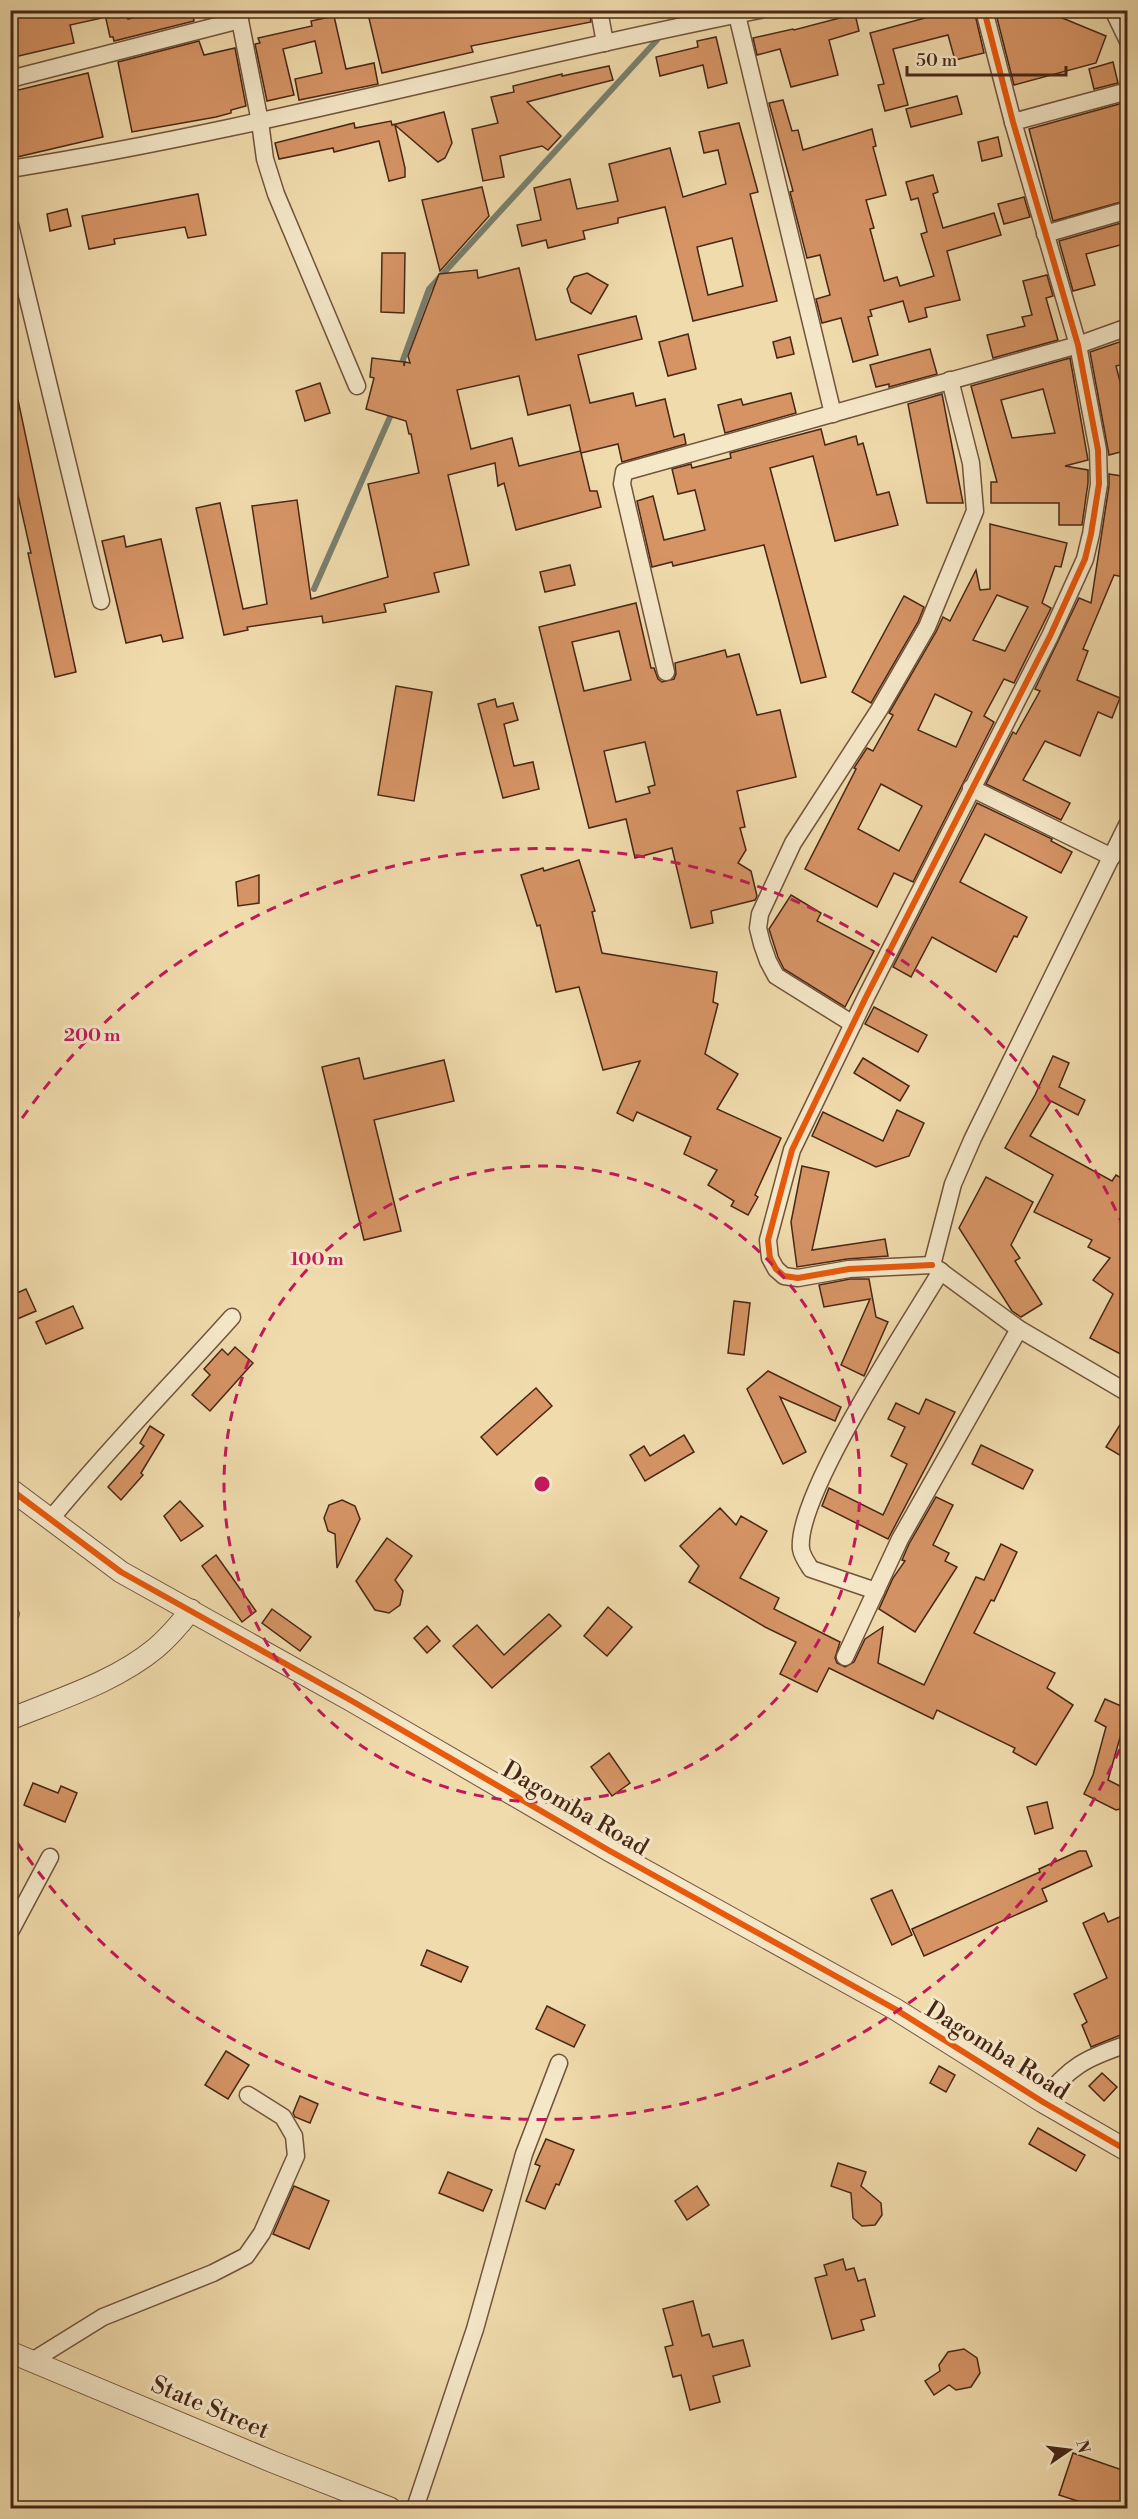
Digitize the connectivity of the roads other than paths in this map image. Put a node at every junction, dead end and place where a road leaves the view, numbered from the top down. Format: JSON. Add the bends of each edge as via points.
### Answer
{"nodes":[{"id":1,"x":599,"y":10,"type":"edge"},
{"id":2,"x":760,"y":10,"type":"edge"},
{"id":3,"x":984,"y":10,"type":"edge"},
{"id":4,"x":1113,"y":10,"type":"edge"},
{"id":5,"x":239,"y":15,"type":"edge"},
{"id":6,"x":737,"y":15,"type":"junction"},
{"id":7,"x":1128,"y":41,"type":"edge"},
{"id":8,"x":606,"y":43,"type":"junction"},
{"id":9,"x":10,"y":79,"type":"edge"},
{"id":10,"x":1128,"y":91,"type":"edge"},
{"id":11,"x":261,"y":122,"type":"junction"},
{"id":12,"x":1013,"y":122,"type":"junction"},
{"id":13,"x":10,"y":169,"type":"edge"},
{"id":14,"x":1128,"y":210,"type":"edge"},
{"id":15,"x":10,"y":225,"type":"edge"},
{"id":16,"x":1045,"y":234,"type":"junction"},
{"id":17,"x":1128,"y":327,"type":"edge"},
{"id":18,"x":1077,"y":345,"type":"junction"},
{"id":19,"x":950,"y":380,"type":"junction"},
{"id":20,"x":357,"y":386,"type":"dead end"},
{"id":21,"x":833,"y":414,"type":"junction"},
{"id":22,"x":101,"y":601,"type":"dead end"},
{"id":23,"x":666,"y":672,"type":"dead end"},
{"id":24,"x":971,"y":788,"type":"junction"},
{"id":25,"x":1127,"y":824,"type":"edge"},
{"id":26,"x":1112,"y":857,"type":"junction"},
{"id":27,"x":853,"y":1024,"type":"junction"},
{"id":28,"x":936,"y":1268,"type":"junction"},
{"id":29,"x":232,"y":1317,"type":"dead end"},
{"id":30,"x":1019,"y":1329,"type":"junction"},
{"id":31,"x":1128,"y":1393,"type":"edge"},
{"id":32,"x":10,"y":1489,"type":"edge"},
{"id":33,"x":50,"y":1520,"type":"junction"},
{"id":34,"x":876,"y":1591,"type":"junction"},
{"id":35,"x":10,"y":1603,"type":"edge"},
{"id":36,"x":190,"y":1611,"type":"junction"},
{"id":37,"x":10,"y":1623,"type":"edge"},
{"id":38,"x":845,"y":1657,"type":"dead end"},
{"id":39,"x":10,"y":1719,"type":"edge"},
{"id":40,"x":50,"y":1857,"type":"dead end"},
{"id":41,"x":10,"y":1932,"type":"edge"},
{"id":42,"x":1128,"y":2044,"type":"edge"},
{"id":43,"x":559,"y":2063,"type":"dead end"},
{"id":44,"x":248,"y":2095,"type":"dead end"},
{"id":45,"x":1043,"y":2102,"type":"junction"},
{"id":46,"x":1128,"y":2151,"type":"edge"},
{"id":47,"x":10,"y":2352,"type":"edge"},
{"id":48,"x":32,"y":2361,"type":"junction"},
{"id":49,"x":390,"y":2508,"type":"edge"},
{"id":50,"x":415,"y":2508,"type":"edge"}],
"edges":[{"from":1,"to":8,"type":"street"},
{"from":2,"to":6,"type":"street"},
{"from":3,"to":12,"type":"street"},
{"from":4,"to":7,"type":"street"},
{"from":5,"to":9,"type":"street"},
{"from":5,"to":11,"type":"street"},
{"from":6,"to":8,"type":"street"},
{"from":6,"to":21,"type":"street"},
{"from":8,"to":11,"type":"street"},
{"from":10,"to":12,"type":"street"},
{"from":11,"to":13,"type":"street","via":[[108,154]]},
{"from":11,"to":20,"type":"street","via":[[265,159],[276,194]]},
{"from":12,"to":16,"type":"street"},
{"from":14,"to":16,"type":"street"},
{"from":15,"to":22,"type":"street"},
{"from":16,"to":18,"type":"street"},
{"from":17,"to":18,"type":"street"},
{"from":18,"to":19,"type":"street"},
{"from":18,"to":24,"type":"street","via":[[1098,450],[1099,484],[1085,559]]},
{"from":19,"to":21,"type":"street"},
{"from":19,"to":27,"type":"street","via":[[971,463],[975,511],[927,627],[793,843],[760,914],[762,944],[776,976]]},
{"from":21,"to":23,"type":"street","via":[[624,472],[622,484]]},
{"from":24,"to":26,"type":"street"},
{"from":24,"to":27,"type":"street"},
{"from":25,"to":26,"type":"street"},
{"from":26,"to":28,"type":"street","via":[[953,1184]]},
{"from":27,"to":28,"type":"street","via":[[792,1150],[768,1240],[770,1258],[784,1276],[798,1278],[849,1269]]},
{"from":28,"to":30,"type":"street"},
{"from":28,"to":34,"type":"street","via":[[812,1498],[802,1538],[801,1550],[811,1569]]},
{"from":29,"to":33,"type":"street","via":[[80,1482]]},
{"from":30,"to":31,"type":"street"},
{"from":30,"to":34,"type":"street","via":[[900,1539]]},
{"from":32,"to":33,"type":"street","name":"Dagomba Road"},
{"from":33,"to":36,"type":"street","name":"Dagomba Road","via":[[121,1572]]},
{"from":34,"to":38,"type":"street"},
{"from":35,"to":37,"type":"lane","via":[[15,1614]]},
{"from":36,"to":39,"type":"street","via":[[155,1649],[130,1665],[104,1680]]},
{"from":36,"to":45,"type":"street","name":"Dagomba Road","via":[[895,2009]]},
{"from":40,"to":41,"type":"street"},
{"from":42,"to":45,"type":"street","via":[[1074,2067]]},
{"from":43,"to":50,"type":"street","via":[[524,2154],[474,2329]]},
{"from":44,"to":48,"type":"street","via":[[284,2117],[294,2136],[296,2156],[262,2233],[246,2256],[103,2317]]},
{"from":45,"to":46,"type":"street","name":"Dagomba Road"},
{"from":47,"to":48,"type":"street","name":"State Street"},
{"from":48,"to":49,"type":"street","name":"State Street"}]}
